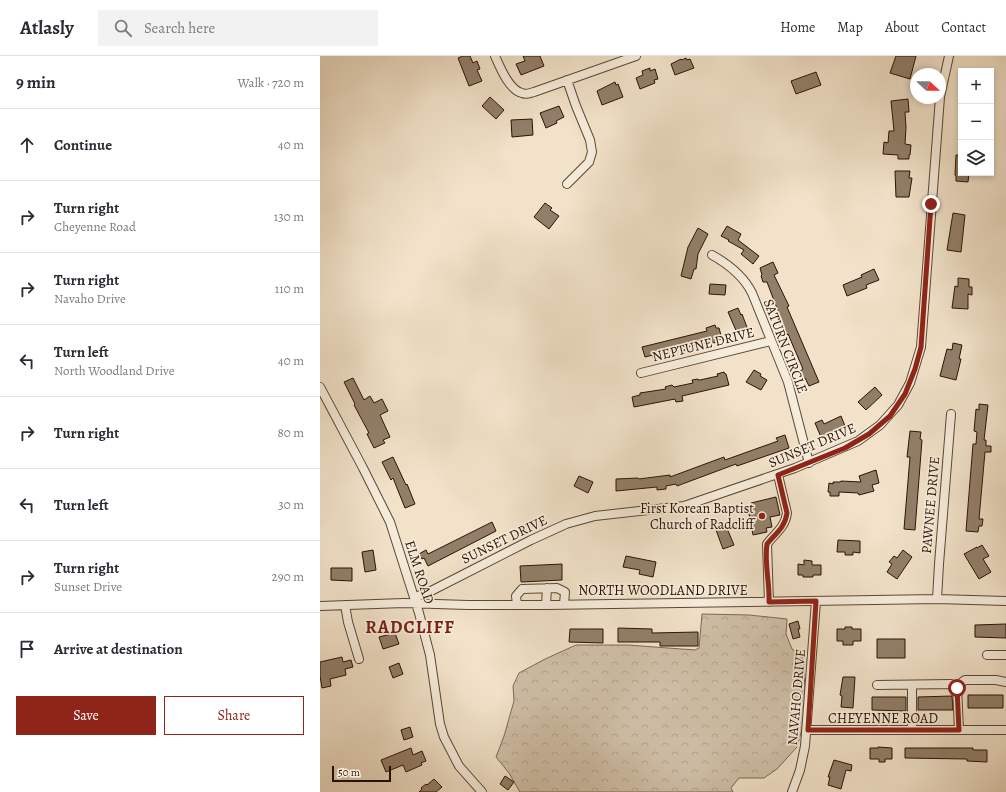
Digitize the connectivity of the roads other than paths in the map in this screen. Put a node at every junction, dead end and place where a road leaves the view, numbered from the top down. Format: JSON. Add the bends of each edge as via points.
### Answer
{"nodes":[{"id":1,"x":495,"y":56,"type":"edge"},
{"id":2,"x":636,"y":56,"type":"edge"},
{"id":3,"x":948,"y":56,"type":"edge"},
{"id":4,"x":568,"y":80,"type":"junction"},
{"id":5,"x":567,"y":184,"type":"dead end"},
{"id":6,"x":712,"y":255,"type":"dead end"},
{"id":7,"x":771,"y":341,"type":"junction"},
{"id":8,"x":641,"y":373,"type":"dead end"},
{"id":9,"x":320,"y":387,"type":"edge"},
{"id":10,"x":950,"y":414,"type":"dead end"},
{"id":11,"x":809,"y":463,"type":"junction"},
{"id":12,"x":778,"y":475,"type":"junction"},
{"id":13,"x":547,"y":588,"type":"junction"},
{"id":14,"x":937,"y":599,"type":"junction"},
{"id":15,"x":416,"y":600,"type":"junction"},
{"id":16,"x":816,"y":601,"type":"junction"},
{"id":17,"x":1006,"y":601,"type":"edge"},
{"id":18,"x":769,"y":602,"type":"junction"},
{"id":19,"x":517,"y":604,"type":"junction"},
{"id":20,"x":564,"y":604,"type":"junction"},
{"id":21,"x":345,"y":605,"type":"junction"},
{"id":22,"x":546,"y":605,"type":"junction"},
{"id":23,"x":320,"y":606,"type":"edge"},
{"id":24,"x":987,"y":655,"type":"dead end"},
{"id":25,"x":1006,"y":655,"type":"edge"},
{"id":26,"x":359,"y":659,"type":"dead end"},
{"id":27,"x":1006,"y":682,"type":"edge"},
{"id":28,"x":877,"y":685,"type":"dead end"},
{"id":29,"x":912,"y":685,"type":"junction"},
{"id":30,"x":956,"y":687,"type":"junction"},
{"id":31,"x":808,"y":730,"type":"junction"},
{"id":32,"x":912,"y":730,"type":"junction"},
{"id":33,"x":959,"y":730,"type":"junction"},
{"id":34,"x":1006,"y":730,"type":"edge"},
{"id":35,"x":482,"y":792,"type":"edge"},
{"id":36,"x":792,"y":792,"type":"edge"}],
"edges":[{"from":1,"to":4,"type":"street","via":[[509,82],[523,94]]},
{"from":2,"to":4,"type":"street"},
{"from":3,"to":11,"type":"street","name":"SUNSET DRIVE","via":[[940,97],[921,347],[915,369],[905,394],[880,426],[858,441]]},
{"from":4,"to":5,"type":"street","via":[[592,152],[589,162]]},
{"from":6,"to":7,"type":"street","name":"SATURN CIRCLE","via":[[735,272],[749,287]]},
{"from":7,"to":8,"type":"street","name":"NEPTUNE DRIVE"},
{"from":7,"to":11,"type":"street","name":"SATURN CIRCLE","via":[[788,382]]},
{"from":9,"to":15,"type":"street","name":"ELM ROAD","via":[[390,522]]},
{"from":10,"to":14,"type":"street","name":"PAWNEE DRIVE"},
{"from":11,"to":12,"type":"street","name":"SUNSET DRIVE"},
{"from":12,"to":15,"type":"street","name":"SUNSET DRIVE","via":[[684,506],[595,516],[566,524]]},
{"from":12,"to":18,"type":"street","via":[[787,513],[781,529],[767,544]]},
{"from":13,"to":19,"type":"street","via":[[522,589],[516,596]]},
{"from":13,"to":20,"type":"street","via":[[557,588],[564,592]]},
{"from":13,"to":22,"type":"street"},
{"from":14,"to":16,"type":"street","name":"NORTH WOODLAND DRIVE"},
{"from":14,"to":17,"type":"street","name":"NORTH WOODLAND DRIVE"},
{"from":15,"to":19,"type":"street","name":"NORTH WOODLAND DRIVE"},
{"from":15,"to":21,"type":"street","name":"NORTH WOODLAND DRIVE","via":[[404,603]]},
{"from":15,"to":35,"type":"street","name":"ELM ROAD","via":[[430,655],[444,737],[459,766]]},
{"from":16,"to":18,"type":"street","name":"NORTH WOODLAND DRIVE"},
{"from":16,"to":31,"type":"street","name":"NAVAHO DRIVE"},
{"from":18,"to":20,"type":"street","name":"NORTH WOODLAND DRIVE"},
{"from":19,"to":22,"type":"street","name":"NORTH WOODLAND DRIVE"},
{"from":20,"to":22,"type":"street","name":"NORTH WOODLAND DRIVE"},
{"from":21,"to":23,"type":"street","name":"NORTH WOODLAND DRIVE"},
{"from":21,"to":26,"type":"street"},
{"from":24,"to":25,"type":"street"},
{"from":27,"to":30,"type":"street","via":[[965,680]]},
{"from":28,"to":29,"type":"street"},
{"from":29,"to":30,"type":"street","via":[[951,684]]},
{"from":29,"to":32,"type":"street"},
{"from":30,"to":33,"type":"street"},
{"from":31,"to":32,"type":"street","name":"CHEYENNE ROAD"},
{"from":31,"to":36,"type":"street","name":"NAVAHO DRIVE","via":[[803,758]]},
{"from":32,"to":33,"type":"street","name":"CHEYENNE ROAD"},
{"from":33,"to":34,"type":"street","name":"CHEYENNE ROAD"}]}
